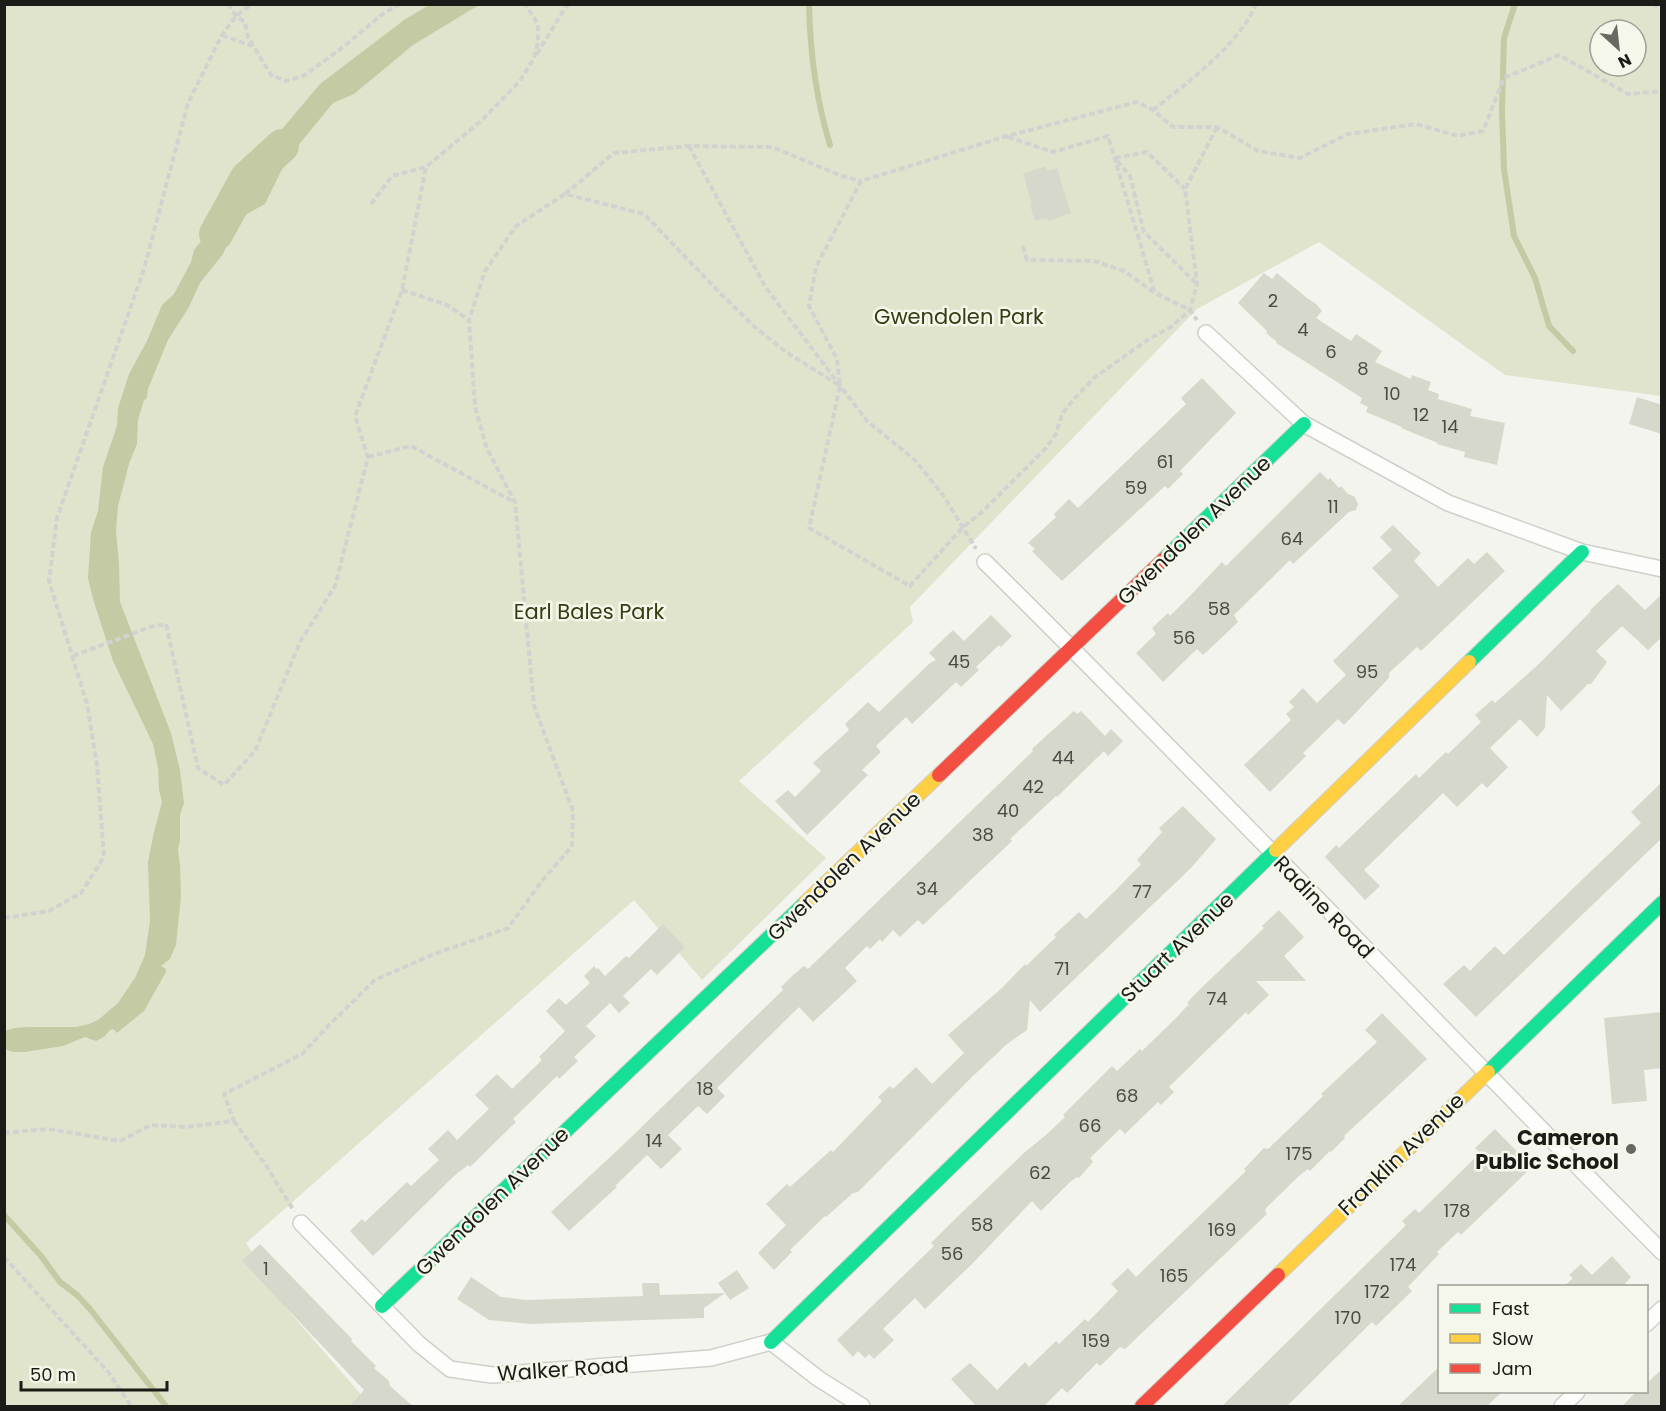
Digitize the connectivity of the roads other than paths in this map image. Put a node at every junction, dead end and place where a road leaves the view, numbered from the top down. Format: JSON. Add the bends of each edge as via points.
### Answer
{"nodes":[{"id":1,"x":1206,"y":333,"type":"road end"},
{"id":2,"x":1304,"y":424,"type":"junction"},
{"id":3,"x":1582,"y":552,"type":"junction"},
{"id":4,"x":985,"y":562,"type":"road end"},
{"id":5,"x":1662,"y":569,"type":"edge"},
{"id":6,"x":1072,"y":648,"type":"junction"},
{"id":7,"x":1273,"y":854,"type":"junction"},
{"id":8,"x":1662,"y":903,"type":"edge"},
{"id":9,"x":1484,"y":1073,"type":"junction"},
{"id":10,"x":302,"y":1223,"type":"road end"},
{"id":11,"x":1662,"y":1252,"type":"edge"},
{"id":12,"x":382,"y":1306,"type":"junction"},
{"id":13,"x":1662,"y":1309,"type":"edge"},
{"id":14,"x":1648,"y":1323,"type":"edge"},
{"id":15,"x":771,"y":1342,"type":"junction"},
{"id":16,"x":1576,"y":1393,"type":"edge"},
{"id":17,"x":862,"y":1407,"type":"edge"},
{"id":18,"x":1142,"y":1407,"type":"edge"},
{"id":19,"x":1562,"y":1407,"type":"edge"}],
"edges":[{"from":1,"to":2,"type":"street"},
{"from":2,"to":3,"type":"street","via":[[1448,502]]},
{"from":2,"to":6,"type":"street","name":"Gwendolen Avenue"},
{"from":3,"to":5,"type":"street"},
{"from":3,"to":7,"type":"street","name":"Stuart Avenue"},
{"from":4,"to":6,"type":"street","name":"Radine Road"},
{"from":6,"to":7,"type":"street","name":"Radine Road"},
{"from":6,"to":12,"type":"street","name":"Gwendolen Avenue"},
{"from":7,"to":9,"type":"street","name":"Radine Road"},
{"from":7,"to":15,"type":"street","name":"Stuart Avenue"},
{"from":8,"to":9,"type":"street","name":"Franklin Avenue"},
{"from":9,"to":11,"type":"street","name":"Radine Road"},
{"from":9,"to":18,"type":"street","name":"Franklin Avenue"},
{"from":10,"to":12,"type":"street","name":"Walker Road"},
{"from":12,"to":15,"type":"street","name":"Walker Road","via":[[450,1369],[492,1375],[711,1358]]},
{"from":13,"to":14,"type":"street"},
{"from":15,"to":17,"type":"street"},
{"from":16,"to":19,"type":"street"}]}
